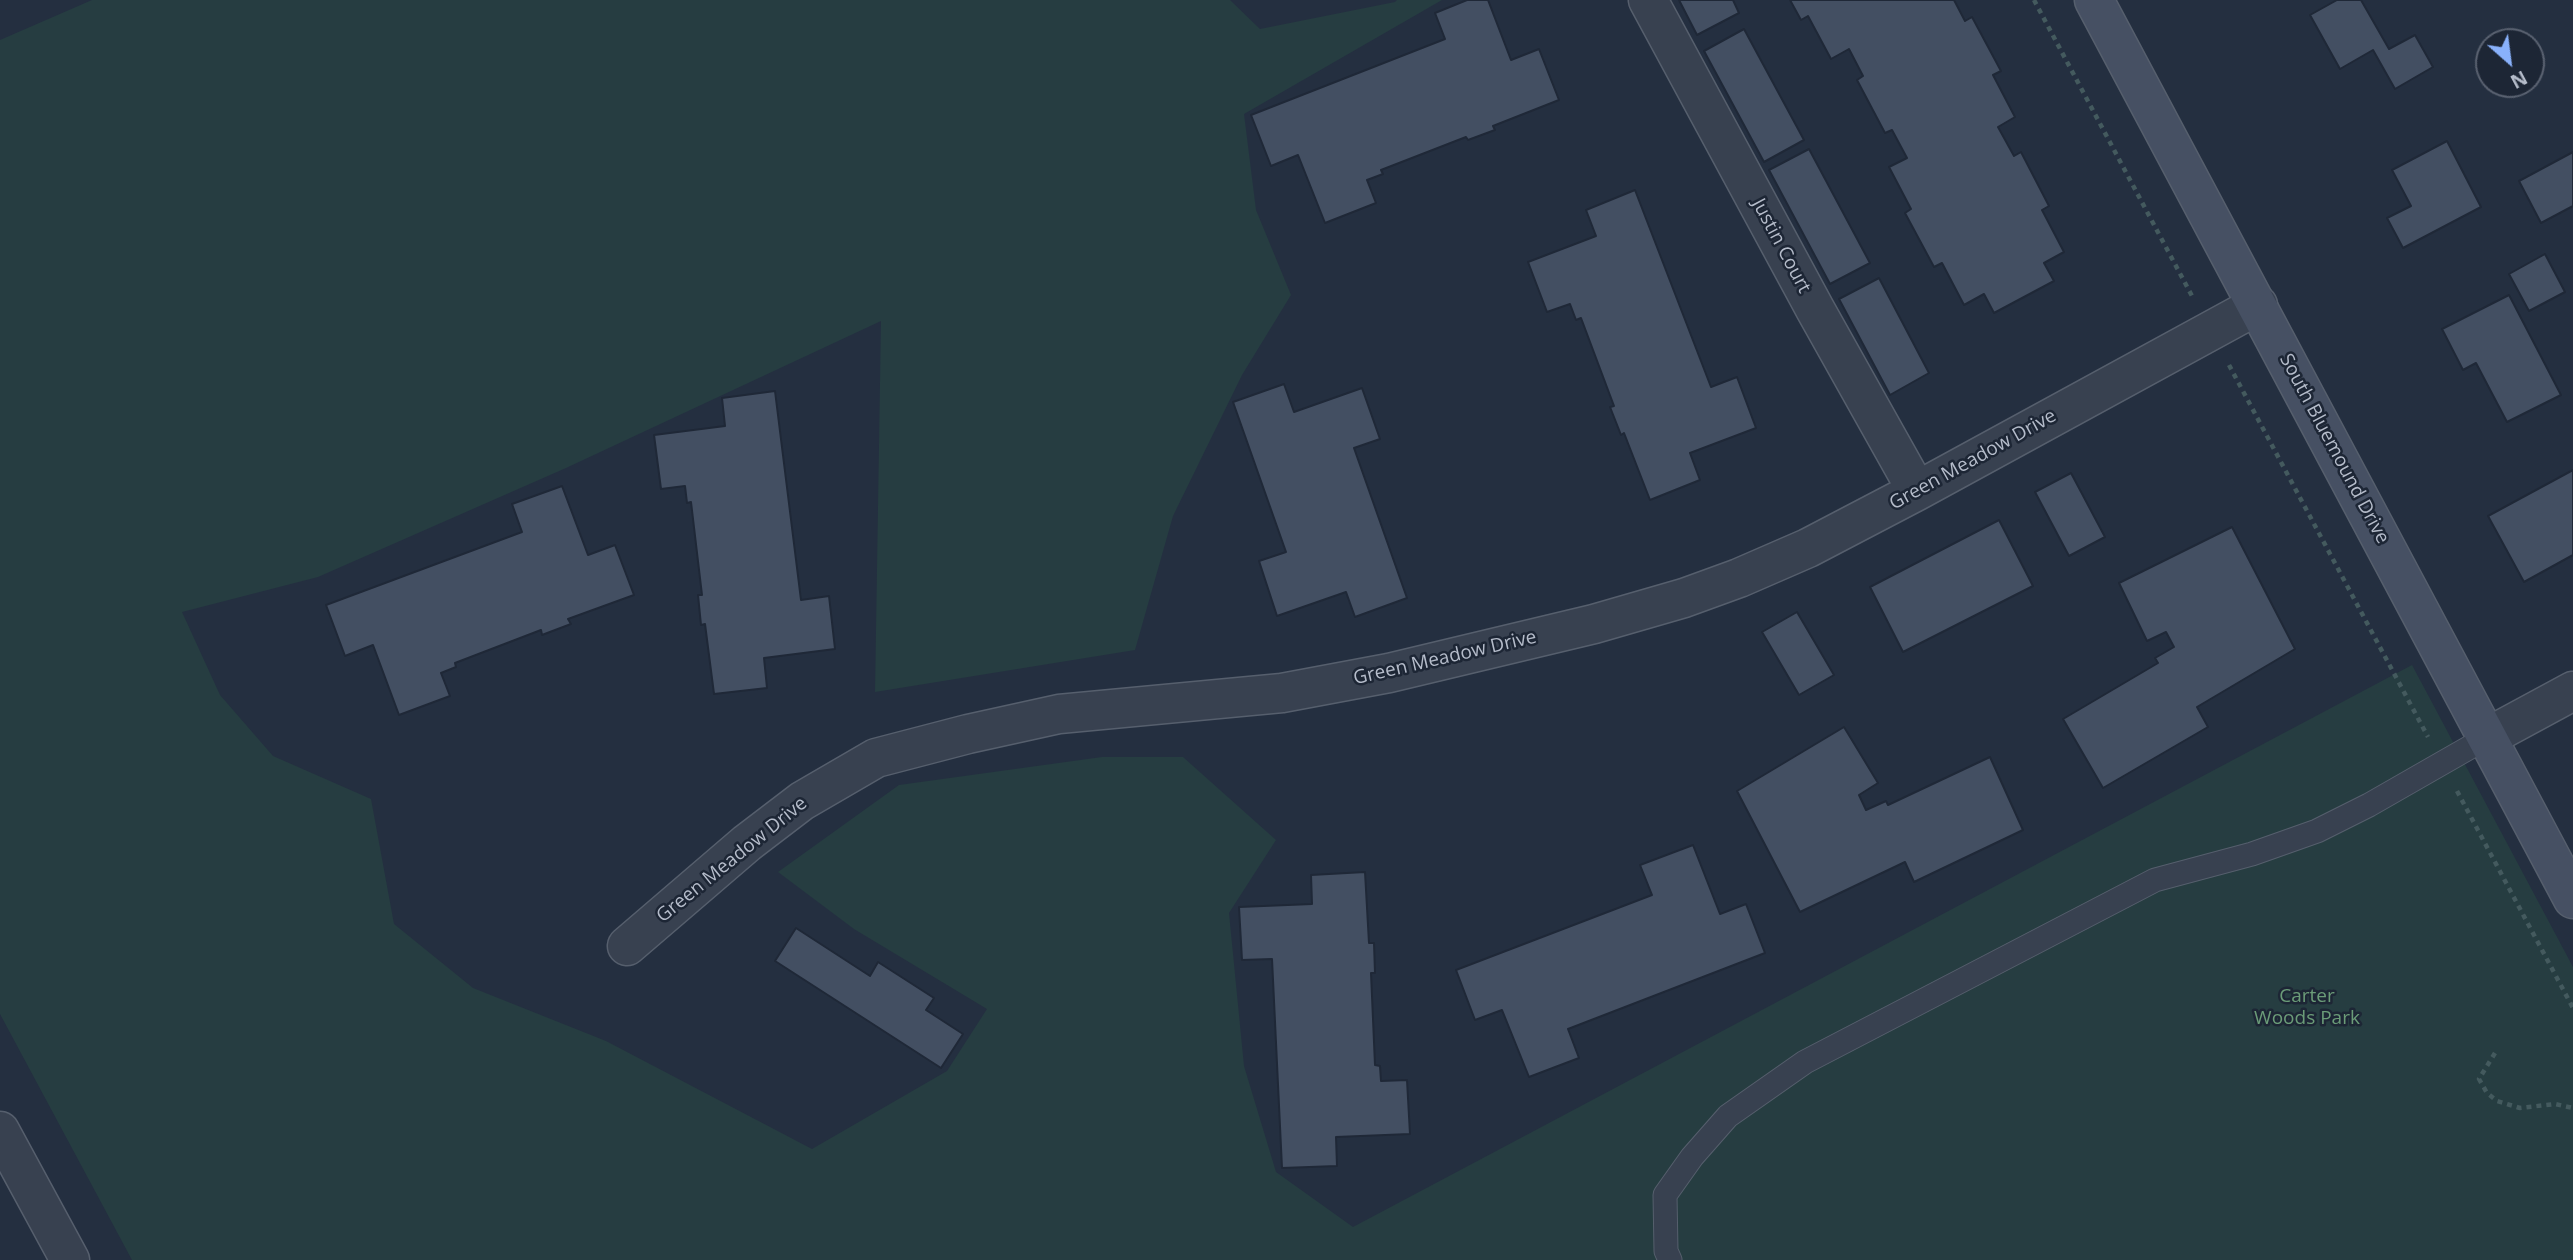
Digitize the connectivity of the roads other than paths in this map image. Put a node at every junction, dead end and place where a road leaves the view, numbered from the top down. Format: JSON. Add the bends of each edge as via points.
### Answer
{"nodes":[{"id":1,"x":1648,"y":0,"type":"edge"},
{"id":2,"x":2094,"y":0,"type":"edge"},
{"id":3,"x":2258,"y":305,"type":"junction"},
{"id":4,"x":1917,"y":491,"type":"junction"},
{"id":5,"x":2573,"y":691,"type":"edge"},
{"id":6,"x":2486,"y":737,"type":"junction"},
{"id":7,"x":2573,"y":899,"type":"edge"},
{"id":8,"x":627,"y":946,"type":"dead end"},
{"id":9,"x":0,"y":1131,"type":"edge"},
{"id":10,"x":70,"y":1260,"type":"edge"},
{"id":11,"x":1670,"y":1260,"type":"edge"}],
"edges":[{"from":1,"to":4,"type":"street","name":"Justin Court"},
{"from":2,"to":3,"type":"main road","name":"South Bluemound Drive"},
{"from":3,"to":4,"type":"street","name":"Green Meadow Drive"},
{"from":3,"to":6,"type":"main road","name":"South Bluemound Drive"},
{"from":4,"to":8,"type":"street","name":"Green Meadow Drive","via":[[1739,578],[1594,624],[1377,676],[1282,693],[1059,714],[876,758],[802,801]]},
{"from":5,"to":6,"type":"street"},
{"from":6,"to":7,"type":"main road","name":"South Bluemound Drive"},
{"from":6,"to":11,"type":"lane","via":[[2317,831],[2155,880],[1805,1062],[1728,1116],[1665,1195]]},
{"from":9,"to":10,"type":"street"}]}
